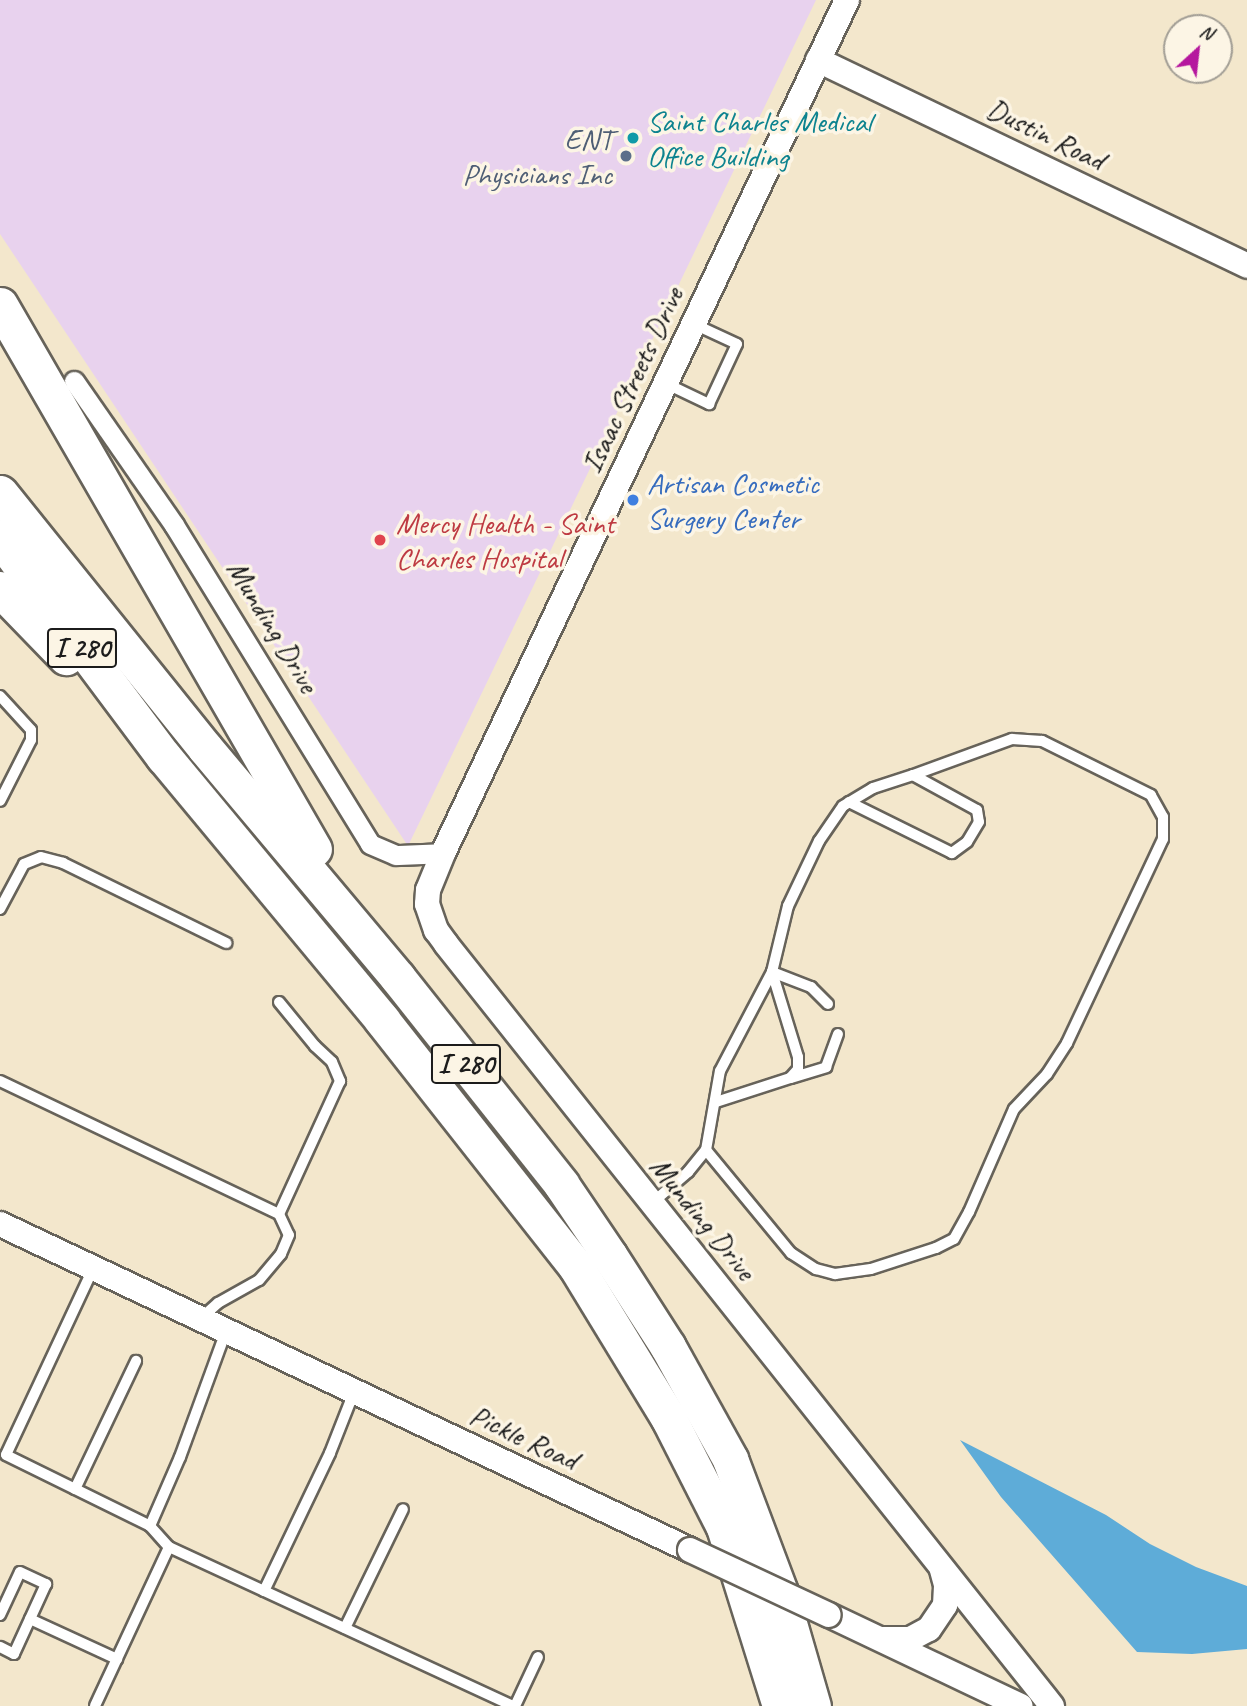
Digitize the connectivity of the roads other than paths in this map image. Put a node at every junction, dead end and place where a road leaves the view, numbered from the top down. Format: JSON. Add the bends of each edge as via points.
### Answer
{"nodes":[{"id":1,"x":847,"y":0,"type":"edge"},
{"id":2,"x":818,"y":60,"type":"junction"},
{"id":3,"x":1247,"y":266,"type":"edge"},
{"id":4,"x":0,"y":305,"type":"edge"},
{"id":5,"x":694,"y":323,"type":"junction"},
{"id":6,"x":74,"y":382,"type":"dead end"},
{"id":7,"x":665,"y":383,"type":"junction"},
{"id":8,"x":0,"y":494,"type":"edge"},
{"id":9,"x":0,"y":538,"type":"edge"},
{"id":10,"x":0,"y":589,"type":"edge"},
{"id":11,"x":0,"y":696,"type":"edge"},
{"id":12,"x":164,"y":757,"type":"junction"},
{"id":13,"x":914,"y":775,"type":"junction"},
{"id":14,"x":0,"y":801,"type":"edge"},
{"id":15,"x":849,"y":802,"type":"junction"},
{"id":16,"x":443,"y":853,"type":"junction"},
{"id":17,"x":427,"y":904,"type":"joint"},
{"id":18,"x":0,"y":909,"type":"edge"},
{"id":19,"x":226,"y":943,"type":"dead end"},
{"id":20,"x":772,"y":972,"type":"junction"},
{"id":21,"x":398,"y":978,"type":"junction"},
{"id":22,"x":279,"y":1002,"type":"dead end"},
{"id":23,"x":828,"y":1004,"type":"dead end"},
{"id":24,"x":838,"y":1034,"type":"dead end"},
{"id":25,"x":790,"y":1078,"type":"junction"},
{"id":26,"x":0,"y":1081,"type":"edge"},
{"id":27,"x":716,"y":1102,"type":"junction"},
{"id":28,"x":706,"y":1150,"type":"junction"},
{"id":29,"x":651,"y":1203,"type":"junction"},
{"id":30,"x":279,"y":1214,"type":"junction"},
{"id":31,"x":0,"y":1224,"type":"edge"},
{"id":32,"x":93,"y":1268,"type":"junction"},
{"id":33,"x":200,"y":1319,"type":"junction"},
{"id":34,"x":226,"y":1331,"type":"junction"},
{"id":35,"x":136,"y":1361,"type":"dead end"},
{"id":36,"x":354,"y":1391,"type":"junction"},
{"id":37,"x":75,"y":1489,"type":"junction"},
{"id":38,"x":403,"y":1509,"type":"dead end"},
{"id":39,"x":150,"y":1525,"type":"junction"},
{"id":40,"x":169,"y":1547,"type":"junction"},
{"id":41,"x":939,"y":1565,"type":"junction"},
{"id":42,"x":264,"y":1591,"type":"junction"},
{"id":43,"x":0,"y":1615,"type":"edge"},
{"id":44,"x":30,"y":1619,"type":"junction"},
{"id":45,"x":345,"y":1628,"type":"junction"},
{"id":46,"x":879,"y":1639,"type":"junction"},
{"id":47,"x":0,"y":1647,"type":"edge"},
{"id":48,"x":538,"y":1657,"type":"dead end"},
{"id":49,"x":117,"y":1659,"type":"junction"},
{"id":50,"x":95,"y":1706,"type":"edge"},
{"id":51,"x":514,"y":1706,"type":"edge"},
{"id":52,"x":780,"y":1706,"type":"edge"},
{"id":53,"x":813,"y":1706,"type":"edge"},
{"id":54,"x":1021,"y":1706,"type":"edge"},
{"id":55,"x":1052,"y":1706,"type":"edge"}],
"edges":[{"from":1,"to":2,"type":"street","name":"Isaac Streets Drive"},
{"from":2,"to":3,"type":"street","name":"Dustin Road"},
{"from":2,"to":5,"type":"street","name":"Isaac Streets Drive"},
{"from":4,"to":21,"type":"highway","via":[[303,835],[355,906]]},
{"from":5,"to":7,"type":"street","name":"Isaac Streets Drive"},
{"from":5,"to":7,"type":"lane","via":[[737,344],[709,404]]},
{"from":6,"to":16,"type":"street","name":"Munding Drive","via":[[174,525],[370,844],[396,855]]},
{"from":7,"to":16,"type":"street","name":"Isaac Streets Drive"},
{"from":8,"to":21,"type":"highway","number":"I 280"},
{"from":9,"to":12,"type":"highway","number":"I 280"},
{"from":10,"to":12,"type":"highway"},
{"from":11,"to":14,"type":"lane","via":[[31,730],[31,740]]},
{"from":12,"to":52,"type":"highway","number":"I 280","via":[[383,1020],[577,1268],[668,1417],[724,1527]]},
{"from":13,"to":15,"type":"lane","via":[[873,788]]},
{"from":13,"to":15,"type":"lane","via":[[977,810],[979,822],[967,842],[952,853]]},
{"from":13,"to":28,"type":"lane","via":[[1013,739],[1042,741],[1151,795],[1163,817],[1163,839],[1067,1043],[1047,1074],[1014,1109],[954,1239],[871,1269],[835,1274],[816,1269],[791,1253]]},
{"from":15,"to":20,"type":"lane","via":[[819,841],[789,906]]},
{"from":16,"to":17,"type":"street","name":"Isaac Streets Drive"},
{"from":17,"to":29,"type":"street","name":"Munding Drive","via":[[446,944]]},
{"from":18,"to":19,"type":"lane","via":[[24,864],[36,856],[50,858]]},
{"from":20,"to":23,"type":"lane","via":[[811,987]]},
{"from":20,"to":25,"type":"lane","via":[[798,1057],[798,1069]]},
{"from":20,"to":27,"type":"lane","via":[[720,1071]]},
{"from":21,"to":53,"type":"highway","number":"I 280","via":[[561,1184],[668,1347],[730,1459],[780,1592]]},
{"from":22,"to":30,"type":"lane","via":[[340,1077]]},
{"from":24,"to":25,"type":"lane","via":[[826,1067]]},
{"from":25,"to":27,"type":"lane"},
{"from":26,"to":30,"type":"lane"},
{"from":27,"to":28,"type":"lane"},
{"from":28,"to":29,"type":"lane"},
{"from":29,"to":41,"type":"street","name":"Munding Drive"},
{"from":30,"to":33,"type":"lane","via":[[289,1235],[281,1254],[259,1280]]},
{"from":31,"to":32,"type":"street","name":"Pickle Road"},
{"from":32,"to":33,"type":"street","name":"Pickle Road"},
{"from":32,"to":37,"type":"lane","via":[[6,1455]]},
{"from":33,"to":34,"type":"street","name":"Pickle Road"},
{"from":34,"to":36,"type":"street","name":"Pickle Road"},
{"from":34,"to":39,"type":"lane"},
{"from":35,"to":37,"type":"lane"},
{"from":36,"to":42,"type":"lane","via":[[330,1453]]},
{"from":36,"to":46,"type":"street","name":"Pickle Road","bridge":true},
{"from":37,"to":39,"type":"lane"},
{"from":38,"to":45,"type":"lane"},
{"from":39,"to":40,"type":"lane"},
{"from":40,"to":42,"type":"lane"},
{"from":40,"to":49,"type":"lane"},
{"from":41,"to":46,"type":"street","name":"Munding Drive","via":[[947,1594],[935,1622],[911,1639]]},
{"from":41,"to":55,"type":"street","name":"Munding Drive"},
{"from":42,"to":45,"type":"lane"},
{"from":43,"to":44,"type":"lane","via":[[20,1572],[46,1584]]},
{"from":44,"to":47,"type":"lane","via":[[14,1654]]},
{"from":44,"to":49,"type":"lane"},
{"from":45,"to":51,"type":"lane"},
{"from":46,"to":54,"type":"street","name":"Pickle Road"},
{"from":48,"to":51,"type":"lane"},
{"from":49,"to":50,"type":"lane"}]}
